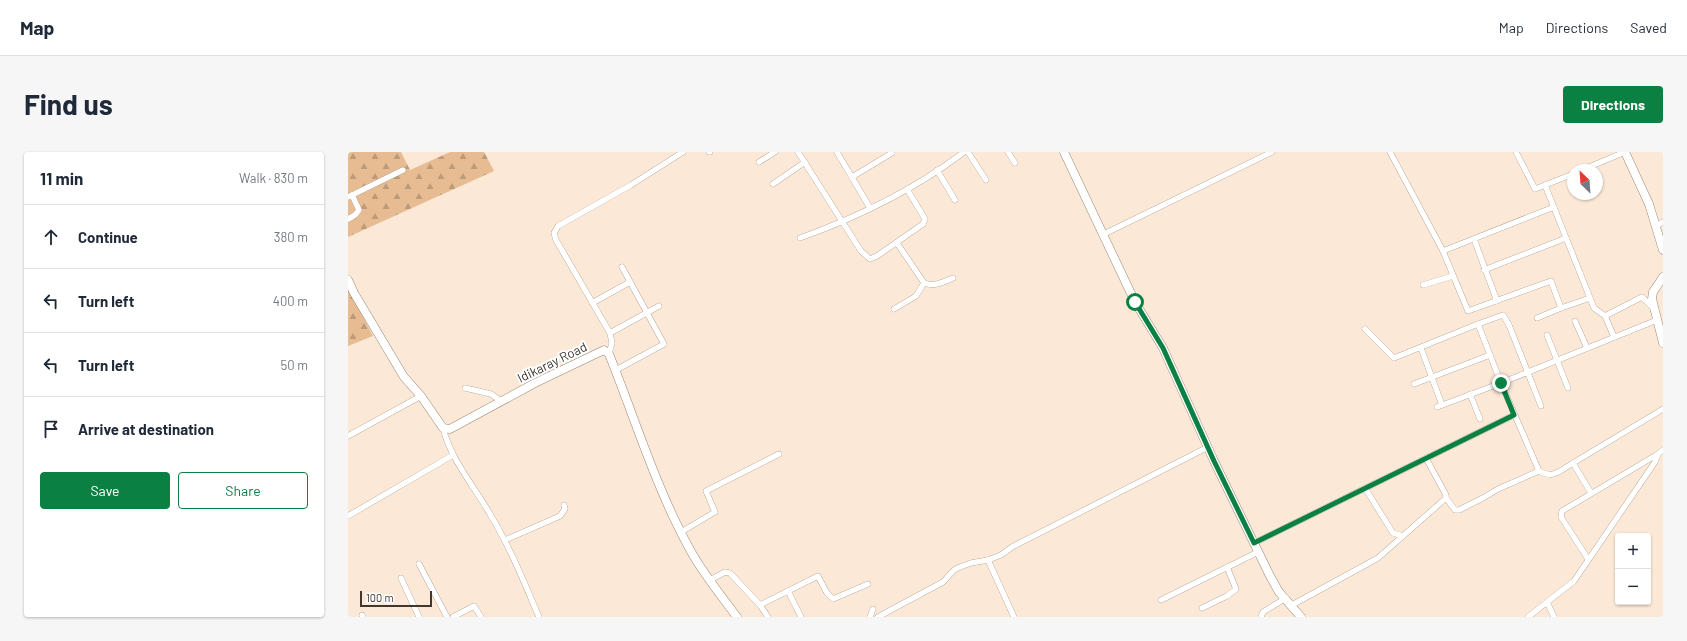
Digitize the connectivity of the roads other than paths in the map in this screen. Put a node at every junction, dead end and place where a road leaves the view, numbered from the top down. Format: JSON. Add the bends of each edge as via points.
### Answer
{"nodes":[{"id":1,"x":683,"y":152,"type":"edge"},
{"id":2,"x":774,"y":152,"type":"edge"},
{"id":3,"x":798,"y":152,"type":"edge"},
{"id":4,"x":837,"y":152,"type":"edge"},
{"id":5,"x":892,"y":152,"type":"edge"},
{"id":6,"x":964,"y":152,"type":"edge"},
{"id":7,"x":968,"y":152,"type":"edge"},
{"id":8,"x":1008,"y":152,"type":"edge"},
{"id":9,"x":1064,"y":152,"type":"edge"},
{"id":10,"x":1272,"y":152,"type":"edge"},
{"id":11,"x":1390,"y":152,"type":"edge"},
{"id":12,"x":1516,"y":152,"type":"edge"},
{"id":13,"x":1625,"y":152,"type":"edge"},
{"id":14,"x":759,"y":162,"type":"dead end"},
{"id":15,"x":805,"y":162,"type":"junction"},
{"id":16,"x":1015,"y":163,"type":"dead end"},
{"id":17,"x":1596,"y":164,"type":"edge"},
{"id":18,"x":403,"y":170,"type":"dead end"},
{"id":19,"x":937,"y":170,"type":"junction"},
{"id":20,"x":1567,"y":176,"type":"edge"},
{"id":21,"x":852,"y":177,"type":"junction"},
{"id":22,"x":986,"y":180,"type":"dead end"},
{"id":23,"x":773,"y":184,"type":"dead end"},
{"id":24,"x":1545,"y":185,"type":"junction"},
{"id":25,"x":907,"y":189,"type":"junction"},
{"id":26,"x":350,"y":196,"type":"edge"},
{"id":27,"x":956,"y":200,"type":"dead end"},
{"id":28,"x":1554,"y":207,"type":"junction"},
{"id":29,"x":870,"y":208,"type":"junction"},
{"id":30,"x":348,"y":218,"type":"edge"},
{"id":31,"x":843,"y":222,"type":"junction"},
{"id":32,"x":1660,"y":224,"type":"edge"},
{"id":33,"x":1102,"y":234,"type":"junction"},
{"id":34,"x":800,"y":238,"type":"dead end"},
{"id":35,"x":1566,"y":238,"type":"junction"},
{"id":36,"x":1474,"y":239,"type":"junction"},
{"id":37,"x":897,"y":243,"type":"junction"},
{"id":38,"x":1663,"y":250,"type":"edge"},
{"id":39,"x":1443,"y":251,"type":"junction"},
{"id":40,"x":622,"y":267,"type":"dead end"},
{"id":41,"x":1484,"y":270,"type":"junction"},
{"id":42,"x":1453,"y":276,"type":"junction"},
{"id":43,"x":1663,"y":277,"type":"edge"},
{"id":44,"x":953,"y":278,"type":"dead end"},
{"id":45,"x":630,"y":282,"type":"junction"},
{"id":46,"x":349,"y":283,"type":"edge"},
{"id":47,"x":924,"y":283,"type":"junction"},
{"id":48,"x":1423,"y":285,"type":"dead end"},
{"id":49,"x":1590,"y":298,"type":"junction"},
{"id":50,"x":1497,"y":301,"type":"junction"},
{"id":51,"x":592,"y":303,"type":"junction"},
{"id":52,"x":659,"y":306,"type":"dead end"},
{"id":53,"x":1562,"y":308,"type":"junction"},
{"id":54,"x":894,"y":309,"type":"dead end"},
{"id":55,"x":1654,"y":309,"type":"junction"},
{"id":56,"x":647,"y":313,"type":"junction"},
{"id":57,"x":1605,"y":316,"type":"junction"},
{"id":58,"x":1537,"y":318,"type":"dead end"},
{"id":59,"x":1657,"y":320,"type":"junction"},
{"id":60,"x":1575,"y":321,"type":"dead end"},
{"id":61,"x":1478,"y":324,"type":"junction"},
{"id":62,"x":1365,"y":329,"type":"dead end"},
{"id":63,"x":610,"y":333,"type":"junction"},
{"id":64,"x":1547,"y":335,"type":"dead end"},
{"id":65,"x":1614,"y":337,"type":"junction"},
{"id":66,"x":1663,"y":343,"type":"edge"},
{"id":67,"x":1421,"y":348,"type":"junction"},
{"id":68,"x":1586,"y":348,"type":"junction"},
{"id":69,"x":609,"y":354,"type":"junction"},
{"id":70,"x":1490,"y":355,"type":"junction"},
{"id":71,"x":1557,"y":360,"type":"junction"},
{"id":72,"x":616,"y":370,"type":"junction"},
{"id":73,"x":1528,"y":372,"type":"junction"},
{"id":74,"x":1432,"y":377,"type":"junction"},
{"id":75,"x":1501,"y":383,"type":"junction"},
{"id":76,"x":1414,"y":384,"type":"dead end"},
{"id":77,"x":465,"y":388,"type":"dead end"},
{"id":78,"x":1568,"y":388,"type":"dead end"},
{"id":79,"x":1470,"y":394,"type":"junction"},
{"id":80,"x":421,"y":396,"type":"junction"},
{"id":81,"x":501,"y":401,"type":"junction"},
{"id":82,"x":1541,"y":406,"type":"dead end"},
{"id":83,"x":1663,"y":409,"type":"edge"},
{"id":84,"x":1514,"y":415,"type":"junction"},
{"id":85,"x":1480,"y":419,"type":"dead end"},
{"id":86,"x":443,"y":428,"type":"junction"},
{"id":87,"x":348,"y":436,"type":"edge"},
{"id":88,"x":1208,"y":447,"type":"junction"},
{"id":89,"x":1663,"y":450,"type":"edge"},
{"id":90,"x":779,"y":454,"type":"dead end"},
{"id":91,"x":1658,"y":454,"type":"junction"},
{"id":92,"x":453,"y":455,"type":"junction"},
{"id":93,"x":1426,"y":458,"type":"junction"},
{"id":94,"x":1573,"y":463,"type":"junction"},
{"id":95,"x":1539,"y":471,"type":"junction"},
{"id":96,"x":1365,"y":488,"type":"junction"},
{"id":97,"x":1591,"y":493,"type":"junction"},
{"id":98,"x":1446,"y":498,"type":"junction"},
{"id":99,"x":564,"y":505,"type":"dead end"},
{"id":100,"x":348,"y":516,"type":"edge"},
{"id":101,"x":681,"y":532,"type":"junction"},
{"id":102,"x":1403,"y":536,"type":"junction"},
{"id":103,"x":504,"y":540,"type":"junction"},
{"id":104,"x":1254,"y":543,"type":"junction"},
{"id":105,"x":1258,"y":552,"type":"junction"},
{"id":106,"x":1588,"y":559,"type":"junction"},
{"id":107,"x":988,"y":560,"type":"junction"},
{"id":108,"x":419,"y":564,"type":"dead end"},
{"id":109,"x":1227,"y":567,"type":"junction"},
{"id":110,"x":401,"y":578,"type":"dead end"},
{"id":111,"x":710,"y":580,"type":"junction"},
{"id":112,"x":868,"y":584,"type":"dead end"},
{"id":113,"x":788,"y":592,"type":"junction"},
{"id":114,"x":1286,"y":598,"type":"junction"},
{"id":115,"x":1161,"y":600,"type":"dead end"},
{"id":116,"x":1546,"y":602,"type":"junction"},
{"id":117,"x":760,"y":605,"type":"junction"},
{"id":118,"x":1292,"y":605,"type":"junction"},
{"id":119,"x":1202,"y":608,"type":"dead end"},
{"id":120,"x":873,"y":609,"type":"dead end"},
{"id":121,"x":537,"y":616,"type":"edge"},
{"id":122,"x":419,"y":617,"type":"edge"},
{"id":123,"x":447,"y":617,"type":"edge"},
{"id":124,"x":453,"y":617,"type":"edge"},
{"id":125,"x":481,"y":617,"type":"edge"},
{"id":126,"x":737,"y":617,"type":"edge"},
{"id":127,"x":768,"y":617,"type":"edge"},
{"id":128,"x":801,"y":617,"type":"edge"},
{"id":129,"x":870,"y":617,"type":"edge"},
{"id":130,"x":878,"y":617,"type":"edge"},
{"id":131,"x":1014,"y":617,"type":"edge"},
{"id":132,"x":1261,"y":617,"type":"edge"},
{"id":133,"x":1301,"y":617,"type":"edge"},
{"id":134,"x":1528,"y":617,"type":"edge"},
{"id":135,"x":1554,"y":617,"type":"edge"}],
"edges":[{"from":1,"to":51,"type":"street","via":[[558,226],[554,233],[556,240]]},
{"from":2,"to":14,"type":"street"},
{"from":3,"to":15,"type":"street"},
{"from":4,"to":21,"type":"street"},
{"from":5,"to":21,"type":"street"},
{"from":6,"to":19,"type":"street"},
{"from":7,"to":22,"type":"street"},
{"from":8,"to":16,"type":"street"},
{"from":9,"to":33,"type":"street"},
{"from":10,"to":33,"type":"street"},
{"from":11,"to":39,"type":"street"},
{"from":12,"to":24,"type":"street","via":[[1535,189]]},
{"from":13,"to":17,"type":"street"},
{"from":13,"to":32,"type":"street"},
{"from":15,"to":23,"type":"street"},
{"from":15,"to":31,"type":"street"},
{"from":18,"to":26,"type":"street"},
{"from":19,"to":25,"type":"street"},
{"from":19,"to":27,"type":"street"},
{"from":20,"to":24,"type":"street"},
{"from":21,"to":29,"type":"street"},
{"from":24,"to":28,"type":"street"},
{"from":25,"to":29,"type":"street"},
{"from":25,"to":37,"type":"street","via":[[925,219],[919,228]]},
{"from":26,"to":30,"type":"street","via":[[359,210]]},
{"from":28,"to":35,"type":"street"},
{"from":28,"to":36,"type":"street"},
{"from":29,"to":31,"type":"street"},
{"from":31,"to":34,"type":"street"},
{"from":31,"to":37,"type":"street","via":[[861,252],[870,259]]},
{"from":32,"to":38,"type":"street"},
{"from":33,"to":88,"type":"street","via":[[1135,302],[1163,348]]},
{"from":35,"to":41,"type":"street"},
{"from":35,"to":49,"type":"street"},
{"from":36,"to":39,"type":"street"},
{"from":36,"to":41,"type":"street"},
{"from":37,"to":47,"type":"street"},
{"from":39,"to":42,"type":"street"},
{"from":40,"to":45,"type":"street"},
{"from":41,"to":50,"type":"street"},
{"from":42,"to":48,"type":"street"},
{"from":42,"to":50,"type":"street","via":[[1468,311]]},
{"from":43,"to":55,"type":"street","via":[[1653,292]]},
{"from":44,"to":47,"type":"street","via":[[938,284]]},
{"from":45,"to":51,"type":"street"},
{"from":45,"to":56,"type":"street"},
{"from":46,"to":80,"type":"street","via":[[404,377]]},
{"from":47,"to":54,"type":"street","via":[[916,296]]},
{"from":49,"to":53,"type":"street"},
{"from":49,"to":57,"type":"street","via":[[1594,308]]},
{"from":50,"to":53,"type":"street","via":[[1551,281]]},
{"from":51,"to":63,"type":"street"},
{"from":52,"to":56,"type":"street"},
{"from":53,"to":58,"type":"street"},
{"from":55,"to":57,"type":"street","via":[[1642,297]]},
{"from":55,"to":59,"type":"street"},
{"from":56,"to":63,"type":"street"},
{"from":56,"to":72,"type":"street","via":[[664,344]]},
{"from":57,"to":65,"type":"street"},
{"from":59,"to":65,"type":"street"},
{"from":59,"to":66,"type":"street"},
{"from":60,"to":68,"type":"street"},
{"from":61,"to":67,"type":"street"},
{"from":61,"to":70,"type":"street"},
{"from":61,"to":73,"type":"street","via":[[1503,315]]},
{"from":62,"to":67,"type":"street","via":[[1394,358]]},
{"from":63,"to":69,"type":"street","via":[[612,343]]},
{"from":64,"to":71,"type":"street"},
{"from":65,"to":68,"type":"street"},
{"from":67,"to":74,"type":"street"},
{"from":68,"to":71,"type":"street"},
{"from":69,"to":72,"type":"street"},
{"from":69,"to":81,"type":"street","name":"Idikaray Road","via":[[604,350]]},
{"from":70,"to":74,"type":"street"},
{"from":70,"to":75,"type":"street"},
{"from":71,"to":73,"type":"street"},
{"from":71,"to":78,"type":"street"},
{"from":72,"to":101,"type":"street","via":[[645,449]]},
{"from":73,"to":75,"type":"street"},
{"from":73,"to":82,"type":"street"},
{"from":74,"to":76,"type":"street"},
{"from":74,"to":79,"type":"street","via":[[1440,406]]},
{"from":75,"to":79,"type":"street"},
{"from":75,"to":84,"type":"street"},
{"from":77,"to":81,"type":"street","via":[[491,394]]},
{"from":79,"to":85,"type":"street"},
{"from":80,"to":86,"type":"street"},
{"from":80,"to":87,"type":"street"},
{"from":81,"to":86,"type":"street","name":"Idikaray Road","via":[[450,429]]},
{"from":83,"to":94,"type":"street"},
{"from":84,"to":93,"type":"street"},
{"from":84,"to":95,"type":"street"},
{"from":86,"to":92,"type":"street"},
{"from":88,"to":104,"type":"street"},
{"from":88,"to":107,"type":"street"},
{"from":89,"to":91,"type":"street"},
{"from":90,"to":101,"type":"street","via":[[706,491],[715,512]]},
{"from":91,"to":97,"type":"street"},
{"from":91,"to":106,"type":"street"},
{"from":92,"to":100,"type":"street"},
{"from":92,"to":103,"type":"street"},
{"from":93,"to":96,"type":"street"},
{"from":93,"to":98,"type":"street"},
{"from":94,"to":95,"type":"street","via":[[1553,476]]},
{"from":94,"to":97,"type":"street"},
{"from":95,"to":98,"type":"street","via":[[1498,488],[1459,510],[1455,510]]},
{"from":96,"to":102,"type":"street","via":[[1393,533]]},
{"from":96,"to":104,"type":"street"},
{"from":97,"to":106,"type":"street","via":[[1562,511],[1561,516]]},
{"from":98,"to":102,"type":"street"},
{"from":99,"to":103,"type":"street","via":[[565,509],[560,516]]},
{"from":101,"to":111,"type":"street"},
{"from":102,"to":118,"type":"street","via":[[1378,558]]},
{"from":103,"to":121,"type":"street"},
{"from":104,"to":105,"type":"street"},
{"from":105,"to":109,"type":"street"},
{"from":105,"to":114,"type":"street","via":[[1279,592]]},
{"from":106,"to":116,"type":"street","via":[[1574,581]]},
{"from":107,"to":130,"type":"street","via":[[954,570],[944,582]]},
{"from":107,"to":131,"type":"street"},
{"from":108,"to":123,"type":"street"},
{"from":109,"to":115,"type":"street"},
{"from":109,"to":119,"type":"street","via":[[1236,590]]},
{"from":110,"to":122,"type":"street"},
{"from":111,"to":117,"type":"street","via":[[725,572],[730,573]]},
{"from":111,"to":126,"type":"street"},
{"from":112,"to":113,"type":"street","via":[[833,599],[818,576]]},
{"from":113,"to":117,"type":"street"},
{"from":113,"to":128,"type":"street"},
{"from":114,"to":118,"type":"street"},
{"from":114,"to":132,"type":"street","via":[[1263,612]]},
{"from":116,"to":134,"type":"street"},
{"from":116,"to":135,"type":"street"},
{"from":117,"to":127,"type":"street"},
{"from":118,"to":133,"type":"street"},
{"from":120,"to":129,"type":"street"},
{"from":124,"to":125,"type":"street","via":[[474,606]]}]}
